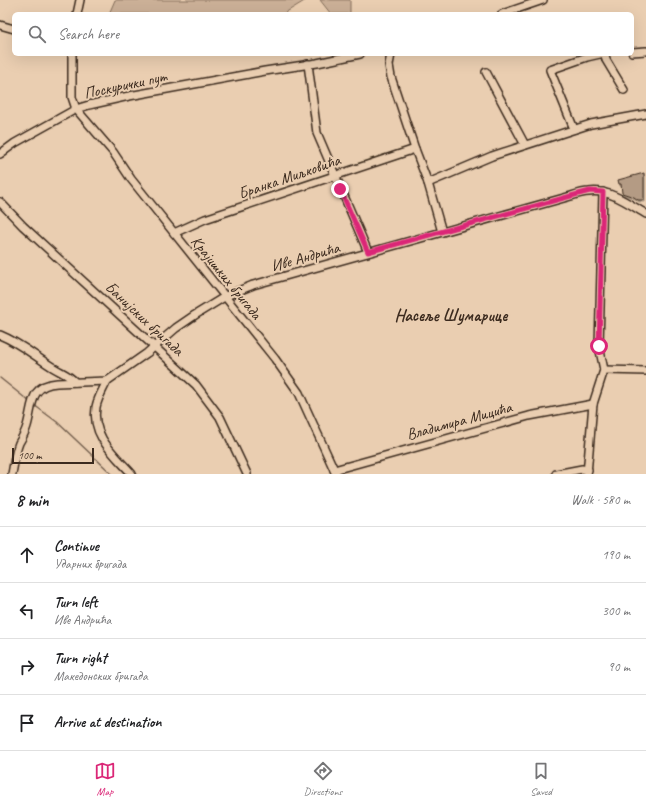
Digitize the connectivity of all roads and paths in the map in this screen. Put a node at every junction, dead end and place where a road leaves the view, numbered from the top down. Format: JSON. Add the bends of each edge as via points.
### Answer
{"nodes":[{"id":1,"x":80,"y":0,"type":"edge"},
{"id":2,"x":543,"y":0,"type":"edge"},
{"id":3,"x":77,"y":12,"type":"edge"},
{"id":4,"x":508,"y":12,"type":"edge"},
{"id":5,"x":0,"y":25,"type":"edge"},
{"id":6,"x":12,"y":28,"type":"edge"},
{"id":7,"x":646,"y":51,"type":"edge"},
{"id":8,"x":634,"y":52,"type":"edge"},
{"id":9,"x":72,"y":56,"type":"edge"},
{"id":10,"x":350,"y":56,"type":"edge"},
{"id":11,"x":391,"y":56,"type":"edge"},
{"id":12,"x":591,"y":56,"type":"edge"},
{"id":13,"x":605,"y":56,"type":"edge"},
{"id":14,"x":308,"y":64,"type":"junction"},
{"id":15,"x":486,"y":72,"type":"dead end"},
{"id":16,"x":624,"y":90,"type":"dead end"},
{"id":17,"x":76,"y":109,"type":"junction"},
{"id":18,"x":646,"y":114,"type":"edge"},
{"id":19,"x":574,"y":129,"type":"junction"},
{"id":20,"x":525,"y":145,"type":"junction"},
{"id":21,"x":415,"y":149,"type":"junction"},
{"id":22,"x":0,"y":154,"type":"edge"},
{"id":23,"x":334,"y":176,"type":"junction"},
{"id":24,"x":428,"y":183,"type":"junction"},
{"id":25,"x":603,"y":192,"type":"junction"},
{"id":26,"x":0,"y":202,"type":"edge"},
{"id":27,"x":646,"y":214,"type":"edge"},
{"id":28,"x":442,"y":232,"type":"junction"},
{"id":29,"x":174,"y":233,"type":"junction"},
{"id":30,"x":368,"y":252,"type":"junction"},
{"id":31,"x":226,"y":296,"type":"junction"},
{"id":32,"x":0,"y":335,"type":"edge"},
{"id":33,"x":155,"y":346,"type":"junction"},
{"id":34,"x":604,"y":370,"type":"junction"},
{"id":35,"x":646,"y":371,"type":"edge"},
{"id":36,"x":107,"y":381,"type":"junction"},
{"id":37,"x":75,"y":382,"type":"junction"},
{"id":38,"x":594,"y":404,"type":"junction"},
{"id":39,"x":335,"y":472,"type":"edge"},
{"id":40,"x":588,"y":472,"type":"edge"},
{"id":41,"x":12,"y":474,"type":"edge"},
{"id":42,"x":132,"y":474,"type":"edge"},
{"id":43,"x":247,"y":474,"type":"edge"},
{"id":44,"x":556,"y":474,"type":"edge"}],
"edges":[{"from":1,"to":3,"type":"street"},
{"from":2,"to":4,"type":"street"},
{"from":5,"to":6,"type":"street"},
{"from":7,"to":8,"type":"street"},
{"from":9,"to":17,"type":"street","via":[[72,97]]},
{"from":10,"to":14,"type":"street","name":"Поскурички пут"},
{"from":11,"to":21,"type":"street","via":[[389,65],[391,77]]},
{"from":12,"to":19,"type":"street","via":[[550,70]]},
{"from":13,"to":16,"type":"street"},
{"from":14,"to":17,"type":"street","name":"Поскурички пут","via":[[129,96]]},
{"from":14,"to":23,"type":"street","via":[[317,133]]},
{"from":15,"to":20,"type":"street"},
{"from":17,"to":22,"type":"street","name":"Поскурички пут"},
{"from":17,"to":29,"type":"street","name":"Крајишких бригада","via":[[113,152]]},
{"from":18,"to":19,"type":"street"},
{"from":19,"to":20,"type":"street"},
{"from":20,"to":24,"type":"street","via":[[476,162]]},
{"from":21,"to":23,"type":"street","name":"Бранка Миљковића"},
{"from":21,"to":24,"type":"street"},
{"from":23,"to":29,"type":"street","name":"Бранка Миљковића","via":[[204,219]]},
{"from":23,"to":30,"type":"street"},
{"from":24,"to":28,"type":"street"},
{"from":25,"to":27,"type":"street","name":"Иве Андрића"},
{"from":25,"to":28,"type":"street","name":"Иве Андрића","via":[[590,191]]},
{"from":25,"to":34,"type":"street","via":[[599,346]]},
{"from":26,"to":33,"type":"street","name":"Банијских бригада"},
{"from":28,"to":30,"type":"street","name":"Иве Андрића"},
{"from":29,"to":31,"type":"street","name":"Крајишких бригада"},
{"from":30,"to":31,"type":"street","name":"Иве Андрића","via":[[253,285]]},
{"from":31,"to":33,"type":"street","name":"Иве Андрића","via":[[176,328]]},
{"from":31,"to":39,"type":"street","name":"Крајишких бригада","via":[[299,393]]},
{"from":32,"to":37,"type":"street","via":[[13,340],[70,376]]},
{"from":33,"to":36,"type":"street","name":"Иве Андрића"},
{"from":33,"to":43,"type":"street","name":"Банијских бригада","via":[[196,385],[216,411]]},
{"from":34,"to":35,"type":"street"},
{"from":34,"to":38,"type":"street"},
{"from":36,"to":37,"type":"street"},
{"from":36,"to":42,"type":"street","name":"Иве Андрића","via":[[96,408],[97,428],[111,452]]},
{"from":37,"to":41,"type":"street","via":[[49,383],[42,386],[30,405],[27,426],[16,453]]},
{"from":38,"to":39,"type":"street","name":"Владимира Мицића","via":[[529,416]]},
{"from":38,"to":40,"type":"street"},
{"from":40,"to":44,"type":"street","via":[[582,469]]}]}
